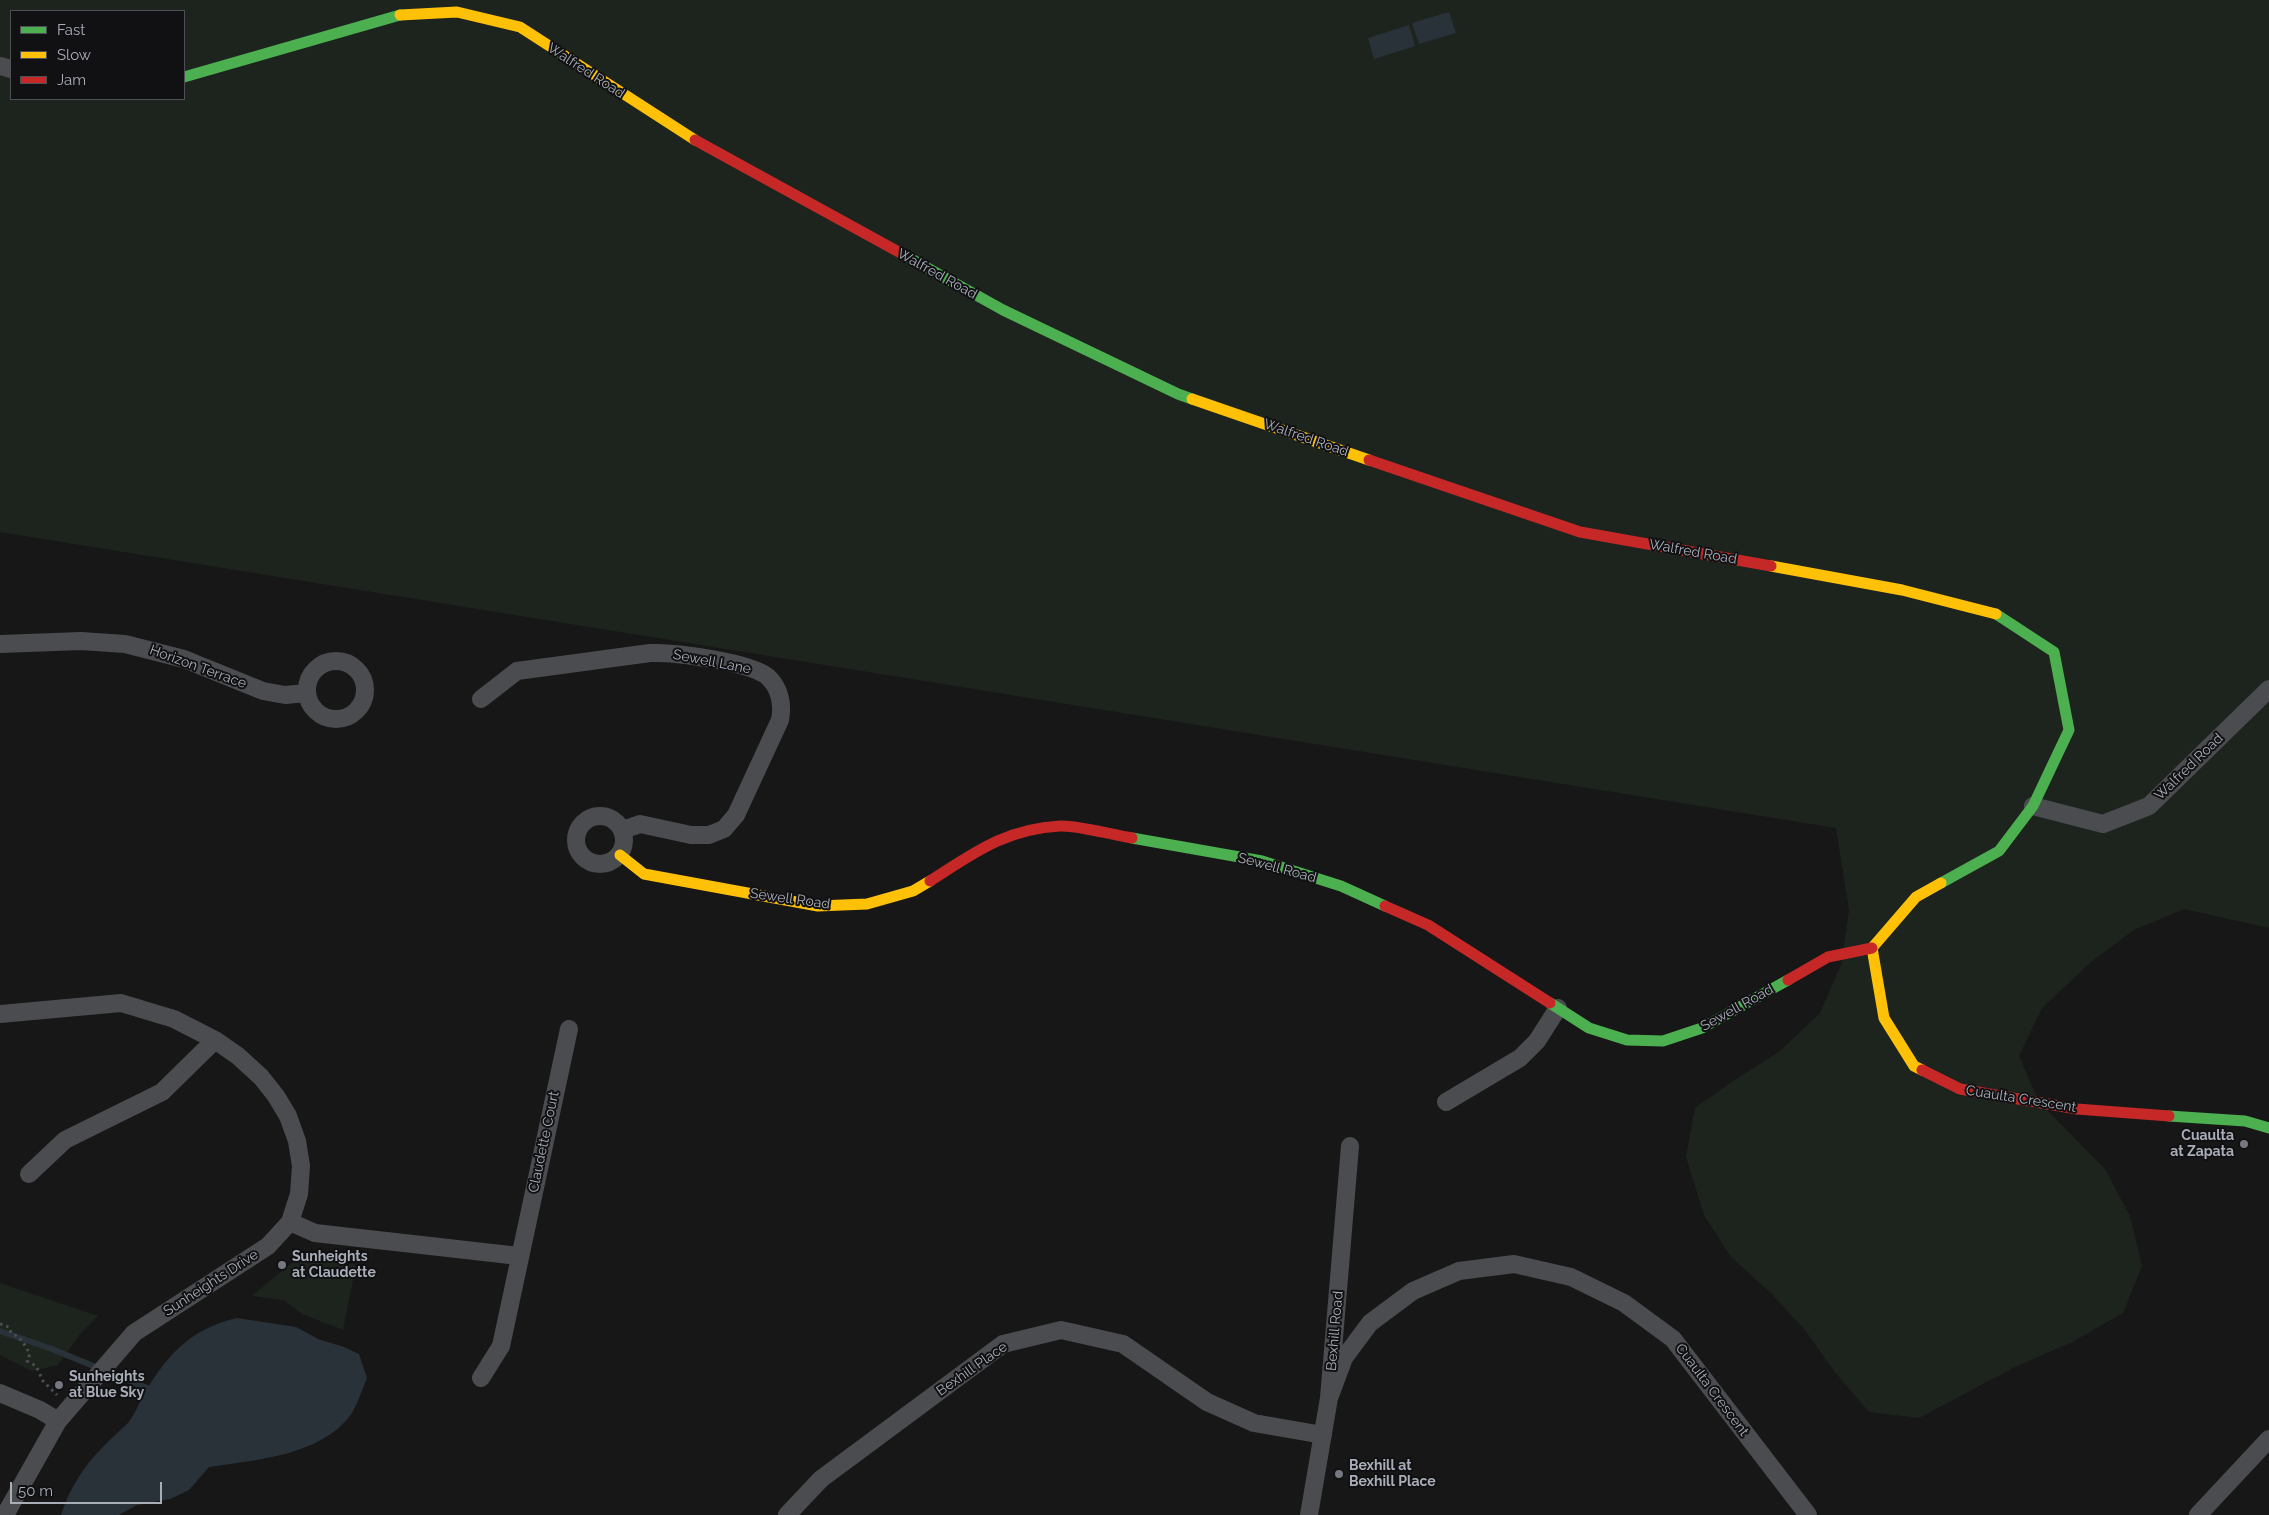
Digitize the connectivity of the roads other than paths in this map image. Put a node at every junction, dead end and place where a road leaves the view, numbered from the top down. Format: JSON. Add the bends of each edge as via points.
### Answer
{"nodes":[{"id":1,"x":185,"y":77,"type":"edge"},
{"id":2,"x":0,"y":644,"type":"edge"},
{"id":3,"x":2269,"y":689,"type":"edge"},
{"id":4,"x":306,"y":693,"type":"dead end"},
{"id":5,"x":481,"y":699,"type":"dead end"},
{"id":6,"x":2033,"y":806,"type":"junction"},
{"id":7,"x":623,"y":830,"type":"junction"},
{"id":8,"x":620,"y":855,"type":"junction"},
{"id":9,"x":1872,"y":948,"type":"junction"},
{"id":10,"x":1558,"y":1008,"type":"junction"},
{"id":11,"x":0,"y":1014,"type":"edge"},
{"id":12,"x":568,"y":1029,"type":"dead end"},
{"id":13,"x":215,"y":1040,"type":"junction"},
{"id":14,"x":1446,"y":1102,"type":"dead end"},
{"id":15,"x":2269,"y":1128,"type":"edge"},
{"id":16,"x":1350,"y":1146,"type":"dead end"},
{"id":17,"x":28,"y":1174,"type":"dead end"},
{"id":18,"x":290,"y":1222,"type":"junction"},
{"id":19,"x":518,"y":1256,"type":"junction"},
{"id":20,"x":481,"y":1378,"type":"dead end"},
{"id":21,"x":0,"y":1393,"type":"edge"},
{"id":22,"x":1329,"y":1398,"type":"junction"},
{"id":23,"x":61,"y":1418,"type":"junction"},
{"id":24,"x":1323,"y":1435,"type":"junction"},
{"id":25,"x":2269,"y":1439,"type":"edge"},
{"id":26,"x":5,"y":1515,"type":"edge"},
{"id":27,"x":787,"y":1515,"type":"edge"},
{"id":28,"x":1309,"y":1515,"type":"edge"},
{"id":29,"x":1808,"y":1515,"type":"edge"},
{"id":30,"x":2198,"y":1515,"type":"edge"}],
"edges":[{"from":1,"to":6,"type":"street","name":"Walfred Road","via":[[405,13],[457,12],[520,27],[679,132],[1003,310],[1178,394],[1580,532],[1902,590],[2000,614],[2054,652],[2069,730]]},
{"from":2,"to":4,"type":"street","name":"Horizon Terrace","via":[[81,640],[124,644],[184,659],[263,691],[285,695]]},
{"from":3,"to":6,"type":"street","name":"Walfred Road","via":[[2149,806],[2103,824]]},
{"from":5,"to":7,"type":"street","name":"Sewell Lane","via":[[517,670],[650,653],[670,652],[756,670],[768,677],[780,699],[780,720],[736,815],[724,829],[709,835],[691,835],[640,824]]},
{"from":6,"to":9,"type":"street","via":[[1999,851],[1916,897]]},
{"from":7,"to":8,"type":"street","via":[[624,847]]},
{"from":7,"to":8,"type":"street","via":[[610,817],[601,815],[584,822],[576,838],[576,847],[587,861],[605,864]]},
{"from":8,"to":10,"type":"street","name":"Sewell Road","via":[[644,874],[818,906],[842,906],[867,904],[913,891],[992,842],[1017,833],[1061,826],[1262,861],[1341,886],[1428,925]]},
{"from":9,"to":10,"type":"street","name":"Sewell Road","via":[[1828,957],[1702,1028],[1663,1041],[1627,1040],[1589,1028]]},
{"from":9,"to":15,"type":"street","name":"Cuaulta Crescent","via":[[1884,1018],[1914,1066],[1960,1089],[2078,1109],[2245,1121]]},
{"from":10,"to":14,"type":"street","via":[[1530,1050]]},
{"from":11,"to":13,"type":"street","name":"Sunheights Drive","via":[[121,1003],[174,1019]]},
{"from":12,"to":19,"type":"street","name":"Claudette Court"},
{"from":13,"to":17,"type":"street","via":[[162,1092],[65,1140]]},
{"from":13,"to":18,"type":"street","name":"Sunheights Drive","via":[[261,1077],[288,1116],[297,1140],[301,1166],[299,1194]]},
{"from":16,"to":22,"type":"street","name":"Bexhill Road"},
{"from":18,"to":19,"type":"street","via":[[314,1233]]},
{"from":18,"to":23,"type":"street","name":"Sunheights Drive","via":[[261,1251],[134,1333]]},
{"from":19,"to":20,"type":"street","name":"Claudette Court","via":[[501,1346]]},
{"from":21,"to":23,"type":"street"},
{"from":22,"to":24,"type":"street","name":"Bexhill Road"},
{"from":22,"to":29,"type":"street","name":"Cuaulta Crescent","via":[[1344,1358],[1370,1323],[1413,1290],[1460,1271],[1514,1264],[1571,1277],[1624,1303],[1673,1339]]},
{"from":23,"to":26,"type":"street","name":"Sunheights Drive"},
{"from":24,"to":27,"type":"street","name":"Bexhill Place","via":[[1254,1424],[1207,1402],[1124,1344],[1061,1330],[1003,1344],[821,1479]]},
{"from":24,"to":28,"type":"street","name":"Bexhill Road"},
{"from":25,"to":30,"type":"street"}]}
